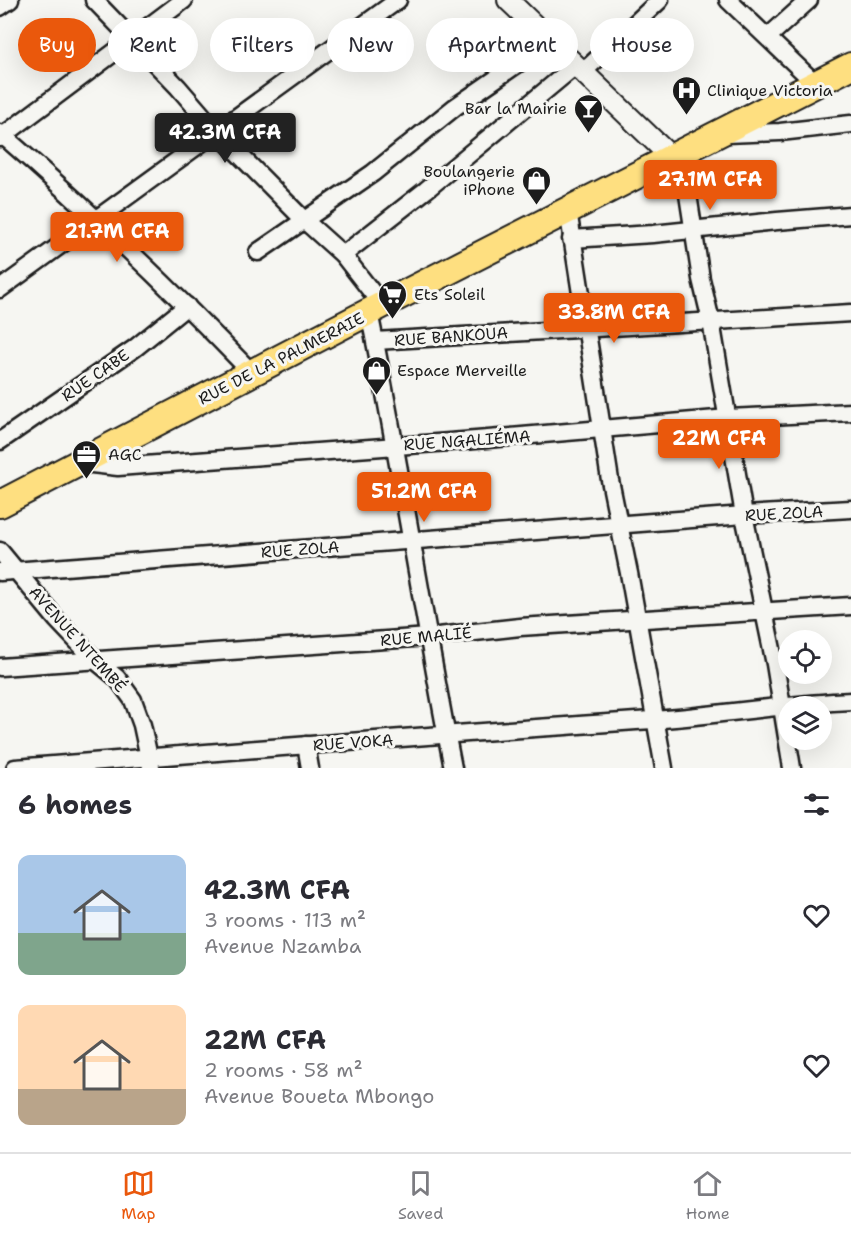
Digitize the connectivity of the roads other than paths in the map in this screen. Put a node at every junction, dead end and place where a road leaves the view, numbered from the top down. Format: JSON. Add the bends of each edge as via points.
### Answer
{"nodes":[{"id":1,"x":10,"y":0,"type":"edge"},
{"id":2,"x":94,"y":0,"type":"edge"},
{"id":3,"x":184,"y":0,"type":"edge"},
{"id":4,"x":398,"y":0,"type":"edge"},
{"id":5,"x":508,"y":0,"type":"edge"},
{"id":6,"x":660,"y":0,"type":"edge"},
{"id":7,"x":728,"y":0,"type":"edge"},
{"id":8,"x":809,"y":0,"type":"edge"},
{"id":9,"x":0,"y":8,"type":"edge"},
{"id":10,"x":112,"y":18,"type":"edge"},
{"id":11,"x":160,"y":18,"type":"edge"},
{"id":12,"x":526,"y":18,"type":"edge"},
{"id":13,"x":768,"y":38,"type":"junction"},
{"id":14,"x":108,"y":57,"type":"edge"},
{"id":15,"x":851,"y":66,"type":"edge"},
{"id":16,"x":579,"y":69,"type":"junction"},
{"id":17,"x":164,"y":72,"type":"edge"},
{"id":18,"x":506,"y":72,"type":"edge"},
{"id":19,"x":817,"y":85,"type":"junction"},
{"id":20,"x":851,"y":124,"type":"edge"},
{"id":21,"x":216,"y":131,"type":"junction"},
{"id":22,"x":718,"y":134,"type":"junction"},
{"id":23,"x":1,"y":136,"type":"edge"},
{"id":24,"x":672,"y":158,"type":"junction"},
{"id":25,"x":568,"y":210,"type":"junction"},
{"id":26,"x":851,"y":215,"type":"edge"},
{"id":27,"x":97,"y":220,"type":"junction"},
{"id":28,"x":304,"y":220,"type":"junction"},
{"id":29,"x":693,"y":230,"type":"junction"},
{"id":30,"x":571,"y":239,"type":"junction"},
{"id":31,"x":258,"y":252,"type":"dead end"},
{"id":32,"x":343,"y":255,"type":"junction"},
{"id":33,"x":0,"y":289,"type":"edge"},
{"id":34,"x":187,"y":306,"type":"junction"},
{"id":35,"x":376,"y":308,"type":"junction"},
{"id":36,"x":851,"y":313,"type":"edge"},
{"id":37,"x":711,"y":321,"type":"junction"},
{"id":38,"x":586,"y":327,"type":"junction"},
{"id":39,"x":375,"y":341,"type":"junction"},
{"id":40,"x":252,"y":374,"type":"junction"},
{"id":41,"x":851,"y":412,"type":"edge"},
{"id":42,"x":728,"y":418,"type":"junction"},
{"id":43,"x":602,"y":428,"type":"junction"},
{"id":44,"x":0,"y":441,"type":"edge"},
{"id":45,"x":396,"y":445,"type":"junction"},
{"id":46,"x":83,"y":462,"type":"junction"},
{"id":47,"x":0,"y":504,"type":"edge"},
{"id":48,"x":851,"y":509,"type":"edge"},
{"id":49,"x":744,"y":515,"type":"junction"},
{"id":50,"x":620,"y":526,"type":"junction"},
{"id":51,"x":411,"y":541,"type":"junction"},
{"id":52,"x":0,"y":552,"type":"edge"},
{"id":53,"x":17,"y":570,"type":"junction"},
{"id":54,"x":0,"y":572,"type":"edge"},
{"id":55,"x":851,"y":606,"type":"edge"},
{"id":56,"x":764,"y":610,"type":"junction"},
{"id":57,"x":637,"y":620,"type":"junction"},
{"id":58,"x":429,"y":637,"type":"junction"},
{"id":59,"x":95,"y":660,"type":"junction"},
{"id":60,"x":0,"y":668,"type":"edge"},
{"id":61,"x":781,"y":696,"type":"edge"},
{"id":62,"x":851,"y":701,"type":"edge"},
{"id":63,"x":832,"y":702,"type":"edge"},
{"id":64,"x":778,"y":707,"type":"edge"},
{"id":65,"x":655,"y":720,"type":"junction"},
{"id":66,"x":446,"y":735,"type":"junction"},
{"id":67,"x":306,"y":745,"type":"junction"},
{"id":68,"x":789,"y":750,"type":"edge"},
{"id":69,"x":150,"y":763,"type":"edge"},
{"id":70,"x":15,"y":768,"type":"edge"},
{"id":71,"x":309,"y":768,"type":"edge"},
{"id":72,"x":453,"y":768,"type":"edge"},
{"id":73,"x":664,"y":768,"type":"edge"},
{"id":74,"x":792,"y":768,"type":"edge"}],
"edges":[{"from":1,"to":9,"type":"street"},
{"from":2,"to":10,"type":"street"},
{"from":3,"to":11,"type":"street"},
{"from":4,"to":21,"type":"street"},
{"from":5,"to":12,"type":"street"},
{"from":6,"to":16,"type":"street"},
{"from":7,"to":13,"type":"street"},
{"from":8,"to":13,"type":"street"},
{"from":13,"to":19,"type":"street"},
{"from":14,"to":23,"type":"street"},
{"from":15,"to":19,"type":"main road","name":"RUE DE LA PALMERAIE"},
{"from":16,"to":24,"type":"street"},
{"from":16,"to":32,"type":"street"},
{"from":17,"to":21,"type":"street"},
{"from":18,"to":28,"type":"street"},
{"from":19,"to":22,"type":"main road","name":"RUE DE LA PALMERAIE"},
{"from":20,"to":22,"type":"street"},
{"from":21,"to":27,"type":"street"},
{"from":21,"to":28,"type":"street"},
{"from":22,"to":24,"type":"main road","name":"RUE DE LA PALMERAIE"},
{"from":23,"to":27,"type":"street"},
{"from":24,"to":25,"type":"main road","name":"RUE DE LA PALMERAIE"},
{"from":24,"to":29,"type":"street","via":[[681,167]]},
{"from":25,"to":30,"type":"street"},
{"from":25,"to":35,"type":"main road","name":"RUE DE LA PALMERAIE"},
{"from":26,"to":29,"type":"street"},
{"from":27,"to":33,"type":"street"},
{"from":27,"to":34,"type":"street"},
{"from":28,"to":31,"type":"street"},
{"from":28,"to":32,"type":"street"},
{"from":29,"to":30,"type":"street"},
{"from":29,"to":37,"type":"street"},
{"from":30,"to":38,"type":"street"},
{"from":32,"to":35,"type":"street"},
{"from":34,"to":40,"type":"street"},
{"from":34,"to":44,"type":"street","name":"RUE CABE","via":[[135,348]]},
{"from":35,"to":39,"type":"street"},
{"from":35,"to":40,"type":"main road","name":"RUE DE LA PALMERAIE"},
{"from":36,"to":37,"type":"street","name":"RUE BANKOUA"},
{"from":37,"to":38,"type":"street","name":"RUE BANKOUA"},
{"from":37,"to":42,"type":"street"},
{"from":38,"to":39,"type":"street","name":"RUE BANKOUA"},
{"from":38,"to":43,"type":"street"},
{"from":39,"to":45,"type":"street"},
{"from":40,"to":46,"type":"main road","name":"RUE DE LA PALMERAIE"},
{"from":41,"to":42,"type":"street","name":"RUE NGALIÉMA"},
{"from":42,"to":43,"type":"street","name":"RUE NGALIÉMA"},
{"from":42,"to":49,"type":"street"},
{"from":43,"to":45,"type":"street","name":"RUE NGALIÉMA"},
{"from":43,"to":50,"type":"street"},
{"from":45,"to":46,"type":"street","name":"RUE NGALIÉMA","via":[[118,467]]},
{"from":45,"to":51,"type":"street"},
{"from":46,"to":47,"type":"main road","name":"RUE DE LA PALMERAIE"},
{"from":48,"to":49,"type":"street","name":"RUE ZOLA"},
{"from":49,"to":50,"type":"street","name":"RUE ZOLA"},
{"from":49,"to":56,"type":"street"},
{"from":50,"to":51,"type":"street","name":"RUE ZOLA"},
{"from":50,"to":57,"type":"street"},
{"from":51,"to":53,"type":"street","name":"RUE ZOLA"},
{"from":51,"to":58,"type":"street"},
{"from":52,"to":53,"type":"street","name":"AVENUE NTEMBÉ"},
{"from":53,"to":54,"type":"street","name":"RUE ZOLA"},
{"from":53,"to":59,"type":"street","name":"AVENUE NTEMBÉ"},
{"from":55,"to":56,"type":"street","name":"RUE MALIÉ"},
{"from":56,"to":57,"type":"street","name":"RUE MALIÉ"},
{"from":56,"to":61,"type":"street"},
{"from":57,"to":58,"type":"street","name":"RUE MALIÉ"},
{"from":57,"to":65,"type":"street"},
{"from":58,"to":59,"type":"street","name":"RUE MALIÉ"},
{"from":58,"to":66,"type":"street"},
{"from":59,"to":60,"type":"street","name":"RUE MALIÉ"},
{"from":59,"to":69,"type":"street","name":"AVENUE NTEMBÉ","via":[[117,678],[133,700]]},
{"from":62,"to":63,"type":"street","name":"RUE VOKA"},
{"from":64,"to":65,"type":"street","name":"RUE VOKA"},
{"from":65,"to":66,"type":"street","name":"RUE VOKA"},
{"from":65,"to":73,"type":"street"},
{"from":66,"to":67,"type":"street","name":"RUE VOKA"},
{"from":66,"to":72,"type":"street"},
{"from":67,"to":69,"type":"street","name":"RUE VOKA"},
{"from":67,"to":71,"type":"street"},
{"from":68,"to":74,"type":"street"},
{"from":69,"to":70,"type":"street","name":"RUE VOKA"}]}
